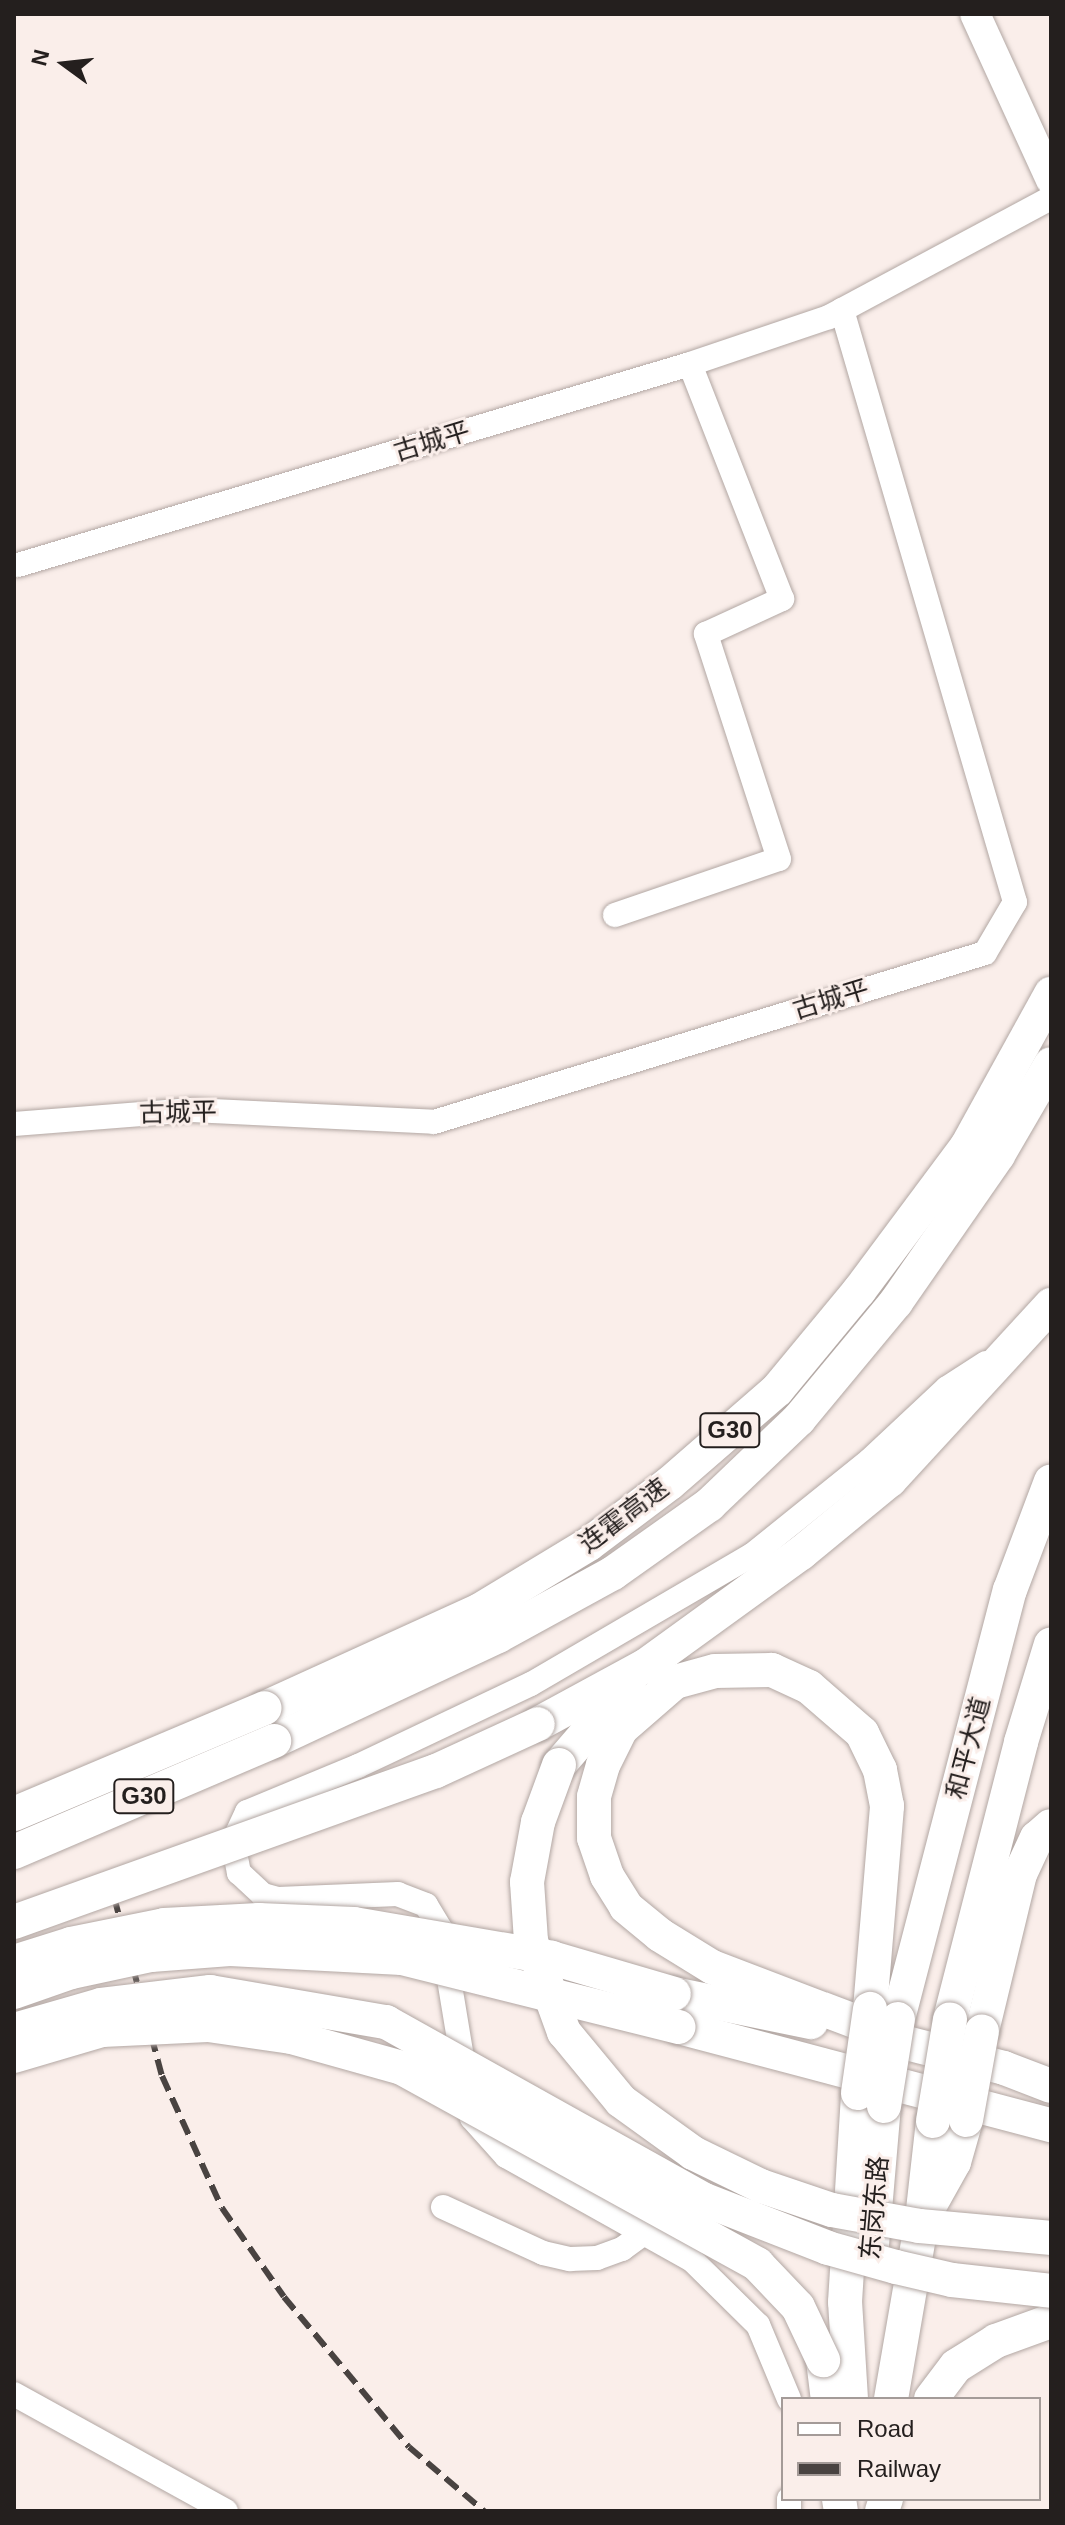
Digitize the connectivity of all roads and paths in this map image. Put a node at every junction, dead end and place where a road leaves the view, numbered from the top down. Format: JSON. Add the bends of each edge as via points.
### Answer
{"nodes":[{"id":1,"x":975,"y":14,"type":"edge"},
{"id":2,"x":1051,"y":180,"type":"edge"},
{"id":3,"x":1051,"y":198,"type":"edge"},
{"id":4,"x":842,"y":310,"type":"junction"},
{"id":5,"x":690,"y":364,"type":"junction"},
{"id":6,"x":18,"y":565,"type":"dead end"},
{"id":7,"x":615,"y":915,"type":"dead end"},
{"id":8,"x":1051,"y":994,"type":"edge"},
{"id":9,"x":1051,"y":1064,"type":"edge"},
{"id":10,"x":14,"y":1124,"type":"edge"},
{"id":11,"x":1049,"y":1306,"type":"edge"},
{"id":12,"x":1015,"y":1344,"type":"junction"},
{"id":13,"x":1051,"y":1481,"type":"edge"},
{"id":14,"x":1051,"y":1644,"type":"edge"},
{"id":15,"x":645,"y":1666,"type":"junction"},
{"id":16,"x":14,"y":1814,"type":"edge"},
{"id":17,"x":1051,"y":1826,"type":"edge"},
{"id":18,"x":14,"y":1852,"type":"edge"},
{"id":19,"x":14,"y":1922,"type":"edge"},
{"id":20,"x":14,"y":1962,"type":"edge"},
{"id":21,"x":14,"y":1992,"type":"edge"},
{"id":22,"x":677,"y":2010,"type":"junction"},
{"id":23,"x":892,"y":2023,"type":"junction"},
{"id":24,"x":14,"y":2030,"type":"edge"},
{"id":25,"x":14,"y":2056,"type":"edge"},
{"id":26,"x":1004,"y":2068,"type":"junction"},
{"id":27,"x":1051,"y":2074,"type":"edge"},
{"id":28,"x":1051,"y":2086,"type":"edge"},
{"id":29,"x":871,"y":2100,"type":"junction"},
{"id":30,"x":950,"y":2121,"type":"junction"},
{"id":31,"x":1051,"y":2125,"type":"edge"},
{"id":32,"x":443,"y":2207,"type":"dead end"},
{"id":33,"x":644,"y":2233,"type":"junction"},
{"id":34,"x":1051,"y":2238,"type":"edge"},
{"id":35,"x":1051,"y":2291,"type":"edge"},
{"id":36,"x":1051,"y":2321,"type":"edge"},
{"id":37,"x":14,"y":2394,"type":"edge"},
{"id":38,"x":788,"y":2397,"type":"edge"},
{"id":39,"x":828,"y":2397,"type":"edge"},
{"id":40,"x":851,"y":2397,"type":"edge"},
{"id":41,"x":861,"y":2397,"type":"edge"},
{"id":42,"x":891,"y":2397,"type":"edge"},
{"id":43,"x":933,"y":2397,"type":"edge"},
{"id":44,"x":226,"y":2511,"type":"edge"}],
"edges":[{"from":1,"to":2,"type":"main road"},
{"from":3,"to":4,"type":"street","name":"古城平"},
{"from":4,"to":5,"type":"street","name":"古城平"},
{"from":4,"to":10,"type":"street","name":"古城平","via":[[1015,902],[985,953],[434,1122],[192,1110]]},
{"from":5,"to":6,"type":"street","name":"古城平"},
{"from":5,"to":7,"type":"street","via":[[782,599],[706,634],[779,859]]},
{"from":8,"to":16,"type":"highway","name":"连霍高速","number":"G30","bridge":true,"via":[[967,1146],[859,1291],[777,1390],[670,1483],[589,1544],[480,1610]]},
{"from":9,"to":18,"type":"highway","name":"连霍高速","number":"G30","bridge":true,"via":[[998,1155],[896,1302],[799,1419],[709,1505],[613,1573],[498,1636],[274,1741]]},
{"from":11,"to":12,"type":"highway"},
{"from":12,"to":15,"type":"highway","via":[[890,1480],[801,1553]]},
{"from":12,"to":33,"type":"street","via":[[947,1388],[870,1460],[752,1555],[531,1684],[247,1812],[237,1826],[236,1866],[249,1886],[263,1895],[278,1899],[398,1894],[426,1905],[441,1930],[472,2118],[506,2156]]},
{"from":13,"to":23,"type":"highway","name":"和平大道","via":[[1010,1590]]},
{"from":14,"to":30,"type":"highway","name":"和平大道","bridge":true,"via":[[950,2019]]},
{"from":15,"to":19,"type":"highway","bridge":true,"via":[[436,1771]]},
{"from":15,"to":34,"type":"highway","bridge":true,"via":[[559,1765],[538,1822],[527,1882],[531,1941],[564,2032],[621,2101],[693,2153],[761,2186],[832,2210],[920,2226]]},
{"from":17,"to":30,"type":"highway","bridge":true,"via":[[1037,1838],[1020,1874],[982,2031]]},
{"from":20,"to":22,"type":"highway","bridge":true,"via":[[164,1925],[338,1923],[552,1958]]},
{"from":21,"to":22,"type":"highway","bridge":true,"via":[[71,1972],[151,1955],[246,1950],[402,1958]]},
{"from":22,"to":23,"type":"highway"},
{"from":22,"to":31,"type":"highway"},
{"from":23,"to":23,"type":"highway","via":[[712,1967],[626,1907],[607,1876],[594,1838],[594,1797],[621,1729],[675,1682],[715,1671],[772,1670],[809,1687],[862,1733],[880,1770],[887,1806]]},
{"from":23,"to":26,"type":"highway"},
{"from":23,"to":29,"type":"highway","bridge":true},
{"from":24,"to":35,"type":"highway","bridge":true,"via":[[101,2005],[210,1992],[386,2022],[705,2200],[828,2248],[896,2267],[952,2280]]},
{"from":25,"to":39,"type":"highway","bridge":true,"via":[[102,2030],[208,2025],[291,2037],[402,2068],[757,2264],[798,2307],[823,2360]]},
{"from":26,"to":27,"type":"highway"},
{"from":26,"to":28,"type":"highway"},
{"from":29,"to":40,"type":"highway","via":[[845,2302]]},
{"from":29,"to":41,"type":"highway","name":"东岗东路"},
{"from":30,"to":42,"type":"highway","name":"东岗东路","via":[[954,2162],[922,2219]]},
{"from":32,"to":33,"type":"street","via":[[543,2253],[570,2259],[597,2258]]},
{"from":33,"to":38,"type":"street","via":[[692,2260],[758,2325]]},
{"from":36,"to":43,"type":"highway","via":[[996,2341],[956,2366]]},
{"from":37,"to":44,"type":"street"}]}
